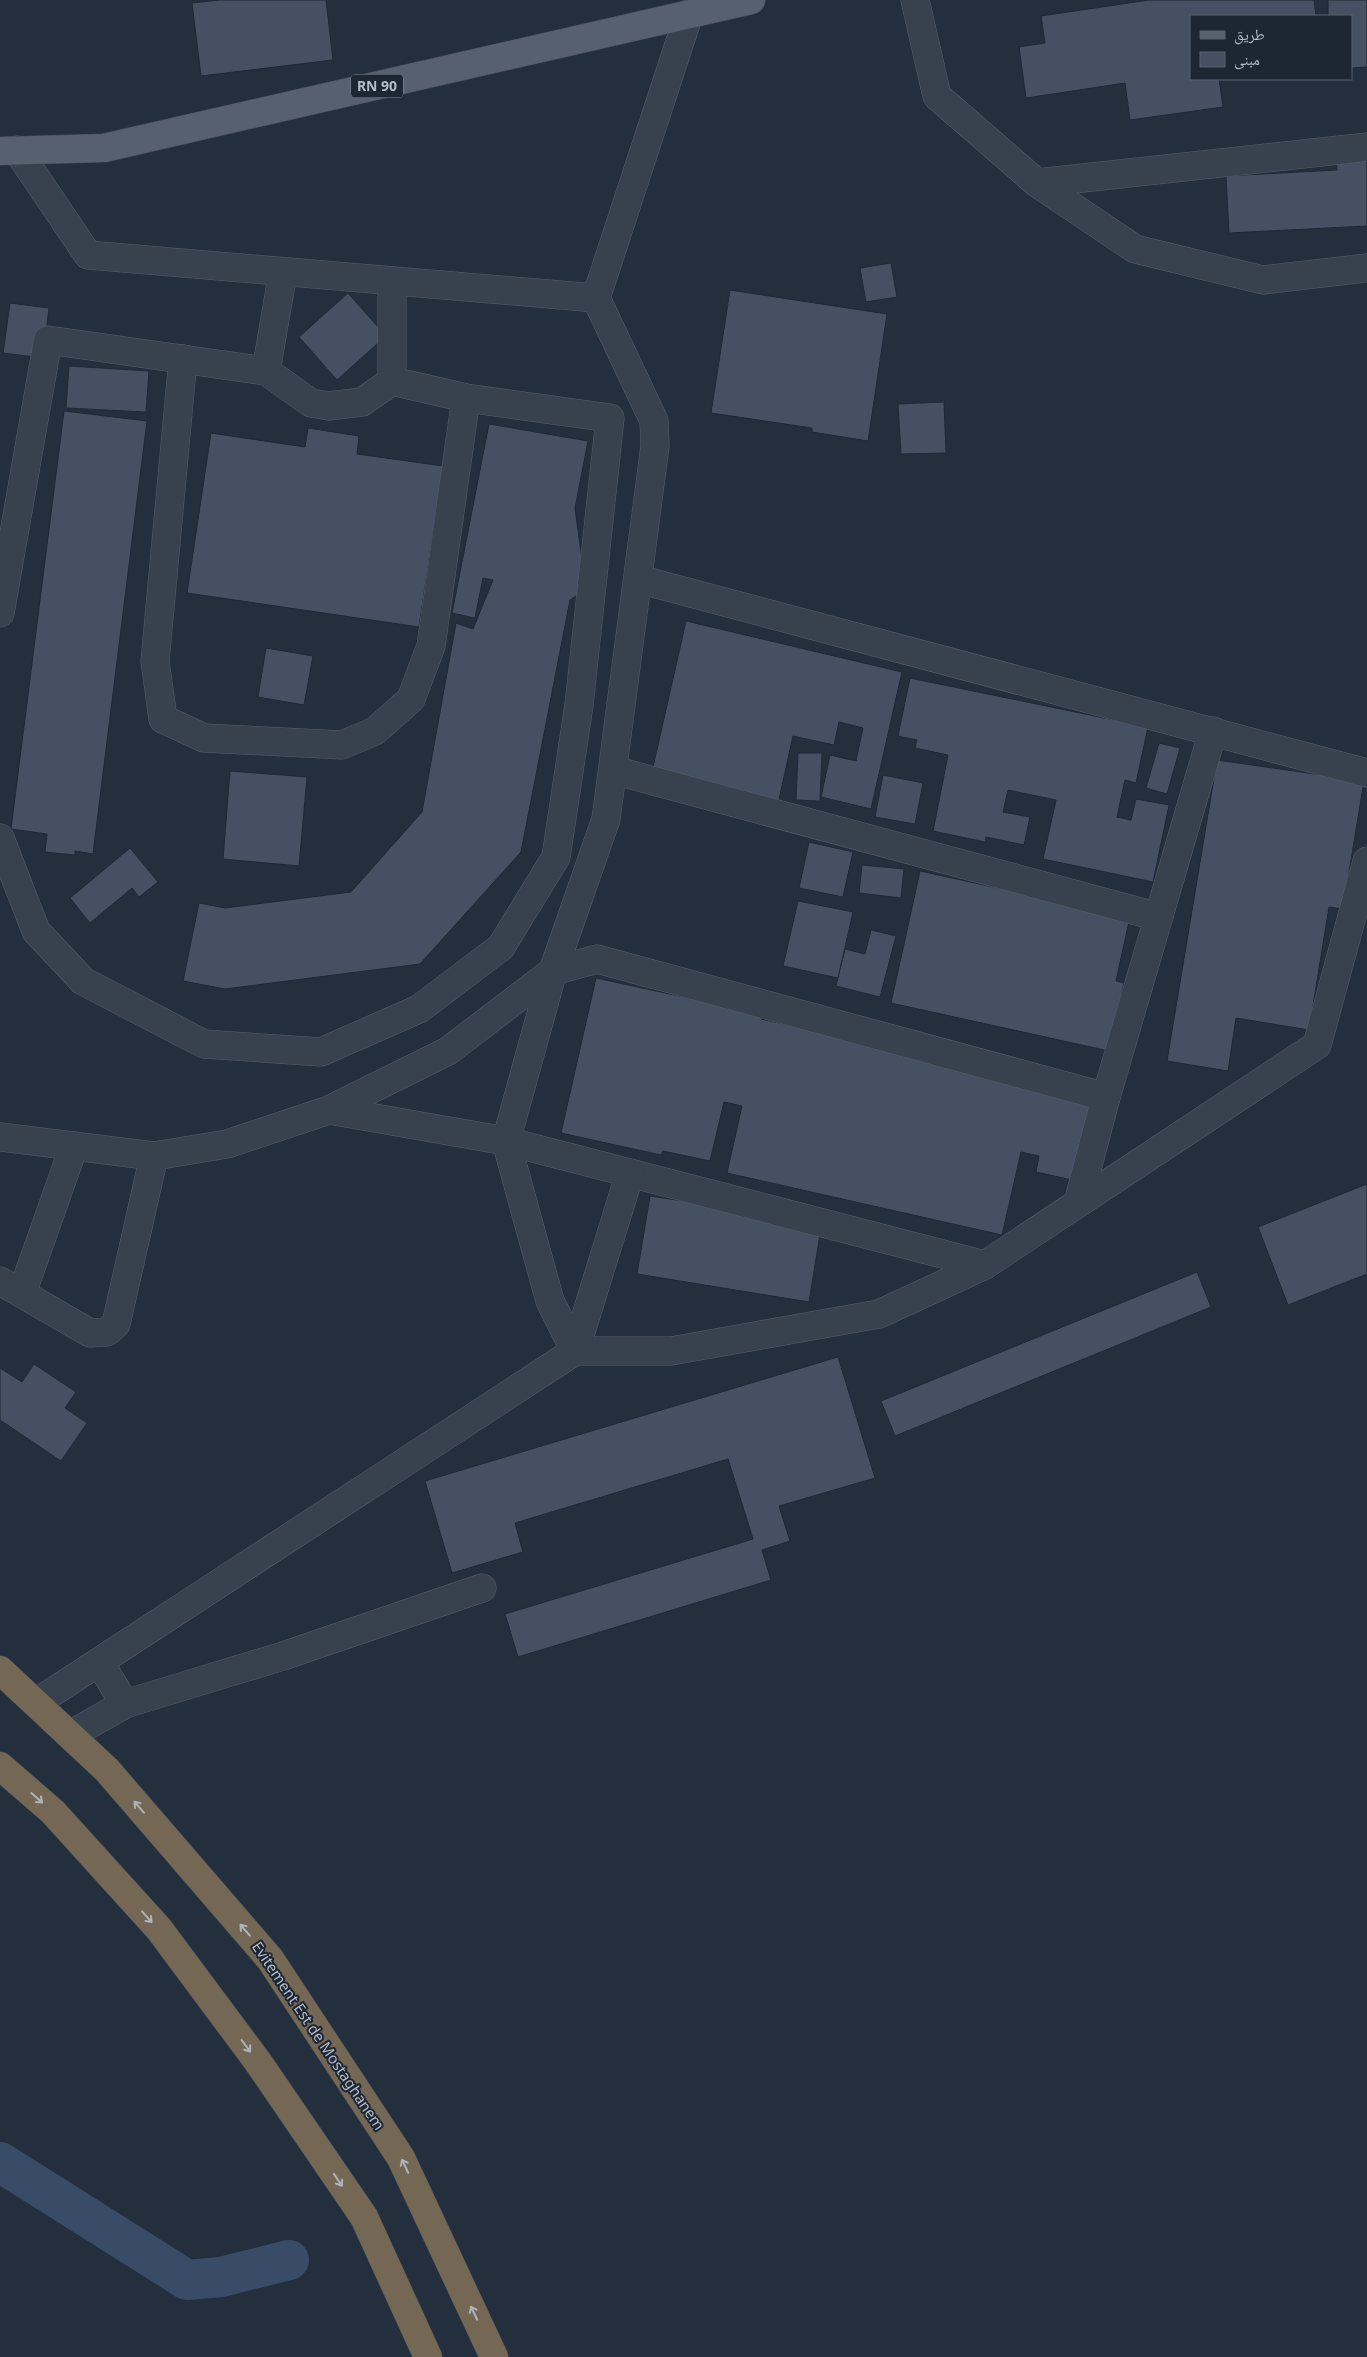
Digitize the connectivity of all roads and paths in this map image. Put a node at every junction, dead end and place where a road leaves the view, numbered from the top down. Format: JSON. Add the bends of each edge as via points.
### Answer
{"nodes":[{"id":1,"x":751,"y":0,"type":"edge"},
{"id":2,"x":915,"y":0,"type":"edge"},
{"id":3,"x":689,"y":14,"type":"junction"},
{"id":4,"x":1367,"y":147,"type":"edge"},
{"id":5,"x":8,"y":151,"type":"edge"},
{"id":6,"x":1037,"y":183,"type":"junction"},
{"id":7,"x":1367,"y":268,"type":"edge"},
{"id":8,"x":283,"y":272,"type":"junction"},
{"id":9,"x":392,"y":281,"type":"junction"},
{"id":10,"x":596,"y":298,"type":"junction"},
{"id":11,"x":183,"y":359,"type":"junction"},
{"id":12,"x":266,"y":371,"type":"junction"},
{"id":13,"x":392,"y":381,"type":"junction"},
{"id":14,"x":466,"y":398,"type":"junction"},
{"id":15,"x":638,"y":579,"type":"junction"},
{"id":16,"x":0,"y":613,"type":"edge"},
{"id":17,"x":1213,"y":731,"type":"junction"},
{"id":18,"x":612,"y":770,"type":"junction"},
{"id":19,"x":1367,"y":773,"type":"edge"},
{"id":20,"x":0,"y":838,"type":"edge"},
{"id":21,"x":1367,"y":861,"type":"edge"},
{"id":22,"x":1159,"y":918,"type":"junction"},
{"id":23,"x":553,"y":971,"type":"junction"},
{"id":24,"x":1106,"y":1097,"type":"junction"},
{"id":25,"x":329,"y":1110,"type":"junction"},
{"id":26,"x":0,"y":1137,"type":"edge"},
{"id":27,"x":506,"y":1141,"type":"junction"},
{"id":28,"x":74,"y":1146,"type":"junction"},
{"id":29,"x":154,"y":1156,"type":"junction"},
{"id":30,"x":630,"y":1173,"type":"junction"},
{"id":31,"x":1078,"y":1203,"type":"junction"},
{"id":32,"x":984,"y":1265,"type":"junction"},
{"id":33,"x":11,"y":1287,"type":"edge"},
{"id":34,"x":575,"y":1351,"type":"junction"},
{"id":35,"x":482,"y":1588,"type":"dead end"},
{"id":36,"x":99,"y":1662,"type":"junction"},
{"id":37,"x":0,"y":1670,"type":"edge"},
{"id":38,"x":36,"y":1703,"type":"junction"},
{"id":39,"x":125,"y":1704,"type":"junction"},
{"id":40,"x":70,"y":1735,"type":"junction"},
{"id":41,"x":0,"y":1766,"type":"edge"},
{"id":42,"x":428,"y":2357,"type":"edge"},
{"id":43,"x":494,"y":2357,"type":"edge"}],
"edges":[{"from":1,"to":3,"type":"main road","number":"RN 90"},
{"from":2,"to":6,"type":"street","via":[[937,96]]},
{"from":3,"to":5,"type":"main road","number":"RN 90","via":[[104,148]]},
{"from":3,"to":10,"type":"street"},
{"from":4,"to":6,"type":"street"},
{"from":5,"to":8,"type":"street","via":[[88,256]]},
{"from":6,"to":7,"type":"street","via":[[1135,248],[1263,280]]},
{"from":8,"to":9,"type":"street"},
{"from":8,"to":12,"type":"street"},
{"from":9,"to":10,"type":"street"},
{"from":9,"to":13,"type":"street"},
{"from":10,"to":15,"type":"street","via":[[654,422],[655,446]]},
{"from":11,"to":12,"type":"street"},
{"from":11,"to":14,"type":"street","via":[[155,661],[163,719],[204,738],[342,744],[374,731],[411,699],[431,646]]},
{"from":11,"to":16,"type":"street","via":[[48,340]]},
{"from":12,"to":13,"type":"street","via":[[311,403],[329,406],[362,402]]},
{"from":13,"to":14,"type":"street"},
{"from":14,"to":20,"type":"street","via":[[610,418],[579,705],[556,857],[501,947],[419,1009],[322,1052],[204,1044],[83,982],[36,931]]},
{"from":15,"to":17,"type":"street"},
{"from":15,"to":18,"type":"street"},
{"from":17,"to":19,"type":"street"},
{"from":17,"to":22,"type":"street"},
{"from":18,"to":22,"type":"street"},
{"from":18,"to":23,"type":"street","via":[[606,819]]},
{"from":21,"to":31,"type":"street","via":[[1317,1046]]},
{"from":22,"to":24,"type":"street"},
{"from":23,"to":24,"type":"street","via":[[597,959]]},
{"from":23,"to":25,"type":"street","via":[[448,1051]]},
{"from":23,"to":27,"type":"street"},
{"from":24,"to":31,"type":"street"},
{"from":25,"to":27,"type":"street"},
{"from":25,"to":29,"type":"street","via":[[227,1144]]},
{"from":26,"to":28,"type":"street"},
{"from":27,"to":30,"type":"street"},
{"from":27,"to":34,"type":"street","via":[[550,1301]]},
{"from":28,"to":29,"type":"street"},
{"from":28,"to":33,"type":"street"},
{"from":29,"to":33,"type":"street","via":[[116,1324],[107,1332],[90,1333]]},
{"from":30,"to":32,"type":"street"},
{"from":30,"to":34,"type":"street"},
{"from":31,"to":32,"type":"street"},
{"from":32,"to":34,"type":"street","via":[[879,1314],[671,1351]]},
{"from":34,"to":36,"type":"street"},
{"from":35,"to":39,"type":"street","via":[[283,1656]]},
{"from":36,"to":38,"type":"street"},
{"from":36,"to":39,"type":"street"},
{"from":37,"to":38,"type":"highway","name":"Evitement Est de Mostaghanem"},
{"from":38,"to":40,"type":"highway","name":"Evitement Est de Mostaghanem"},
{"from":39,"to":40,"type":"street"},
{"from":43,"to":40,"type":"highway","name":"Evitement Est de Mostaghanem","one_way":true,"via":[[401,2158],[270,1959],[107,1770]]},
{"from":41,"to":42,"type":"highway","one_way":true,"via":[[53,1812],[159,1929],[258,2062],[364,2217]]}]}
